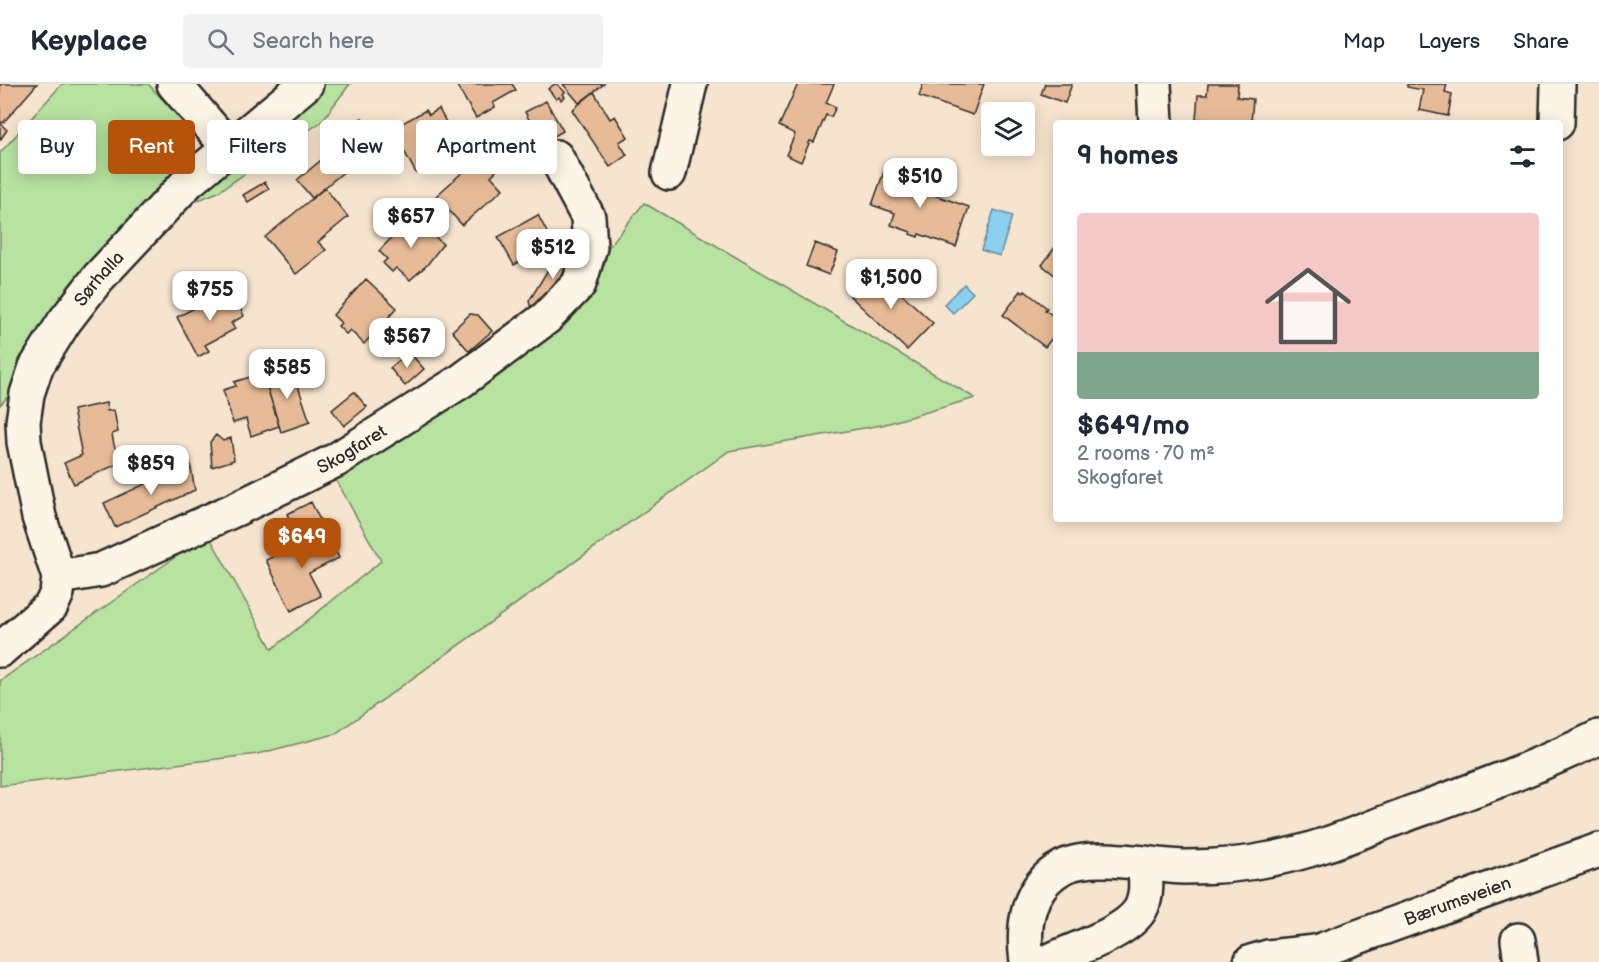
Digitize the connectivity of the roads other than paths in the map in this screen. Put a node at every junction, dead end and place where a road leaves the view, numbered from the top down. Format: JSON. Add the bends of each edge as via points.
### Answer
{"nodes":[{"id":1,"x":174,"y":84,"type":"edge"},
{"id":2,"x":306,"y":84,"type":"edge"},
{"id":3,"x":690,"y":84,"type":"edge"},
{"id":4,"x":1154,"y":84,"type":"edge"},
{"id":5,"x":1557,"y":84,"type":"edge"},
{"id":6,"x":263,"y":120,"type":"edge"},
{"id":7,"x":1155,"y":120,"type":"edge"},
{"id":8,"x":1557,"y":120,"type":"edge"},
{"id":9,"x":207,"y":122,"type":"edge"},
{"id":10,"x":557,"y":158,"type":"edge"},
{"id":11,"x":207,"y":167,"type":"edge"},
{"id":12,"x":669,"y":172,"type":"dead end"},
{"id":13,"x":12,"y":446,"type":"edge"},
{"id":14,"x":59,"y":577,"type":"junction"},
{"id":15,"x":0,"y":650,"type":"edge"},
{"id":16,"x":1599,"y":737,"type":"edge"},
{"id":17,"x":1599,"y":850,"type":"edge"},
{"id":18,"x":1144,"y":864,"type":"junction"},
{"id":19,"x":1307,"y":957,"type":"edge"},
{"id":20,"x":1027,"y":962,"type":"edge"},
{"id":21,"x":1047,"y":962,"type":"edge"},
{"id":22,"x":1251,"y":962,"type":"edge"}],
"edges":[{"from":1,"to":9,"type":"street"},
{"from":2,"to":6,"type":"street","name":"Sørhalla"},
{"from":3,"to":12,"type":"street"},
{"from":4,"to":7,"type":"street"},
{"from":5,"to":8,"type":"street"},
{"from":10,"to":14,"type":"street","name":"Skogfaret","via":[[588,217],[590,247],[579,284],[546,318],[461,381],[336,460],[100,570]]},
{"from":11,"to":13,"type":"street","name":"Sørhalla","via":[[98,278],[64,322],[36,367],[23,422]]},
{"from":13,"to":14,"type":"street","name":"Sørhalla"},
{"from":14,"to":15,"type":"street","via":[[51,606]]},
{"from":16,"to":18,"type":"street","via":[[1513,776],[1303,853],[1234,865]]},
{"from":17,"to":19,"type":"street","name":"Bærumsveien"},
{"from":18,"to":20,"type":"street","via":[[1083,861],[1065,866],[1049,877],[1038,889],[1025,925]]},
{"from":18,"to":21,"type":"street","via":[[1145,896],[1131,920],[1116,931]]},
{"from":19,"to":22,"type":"street","name":"Bærumsveien","via":[[1268,957]]}]}
